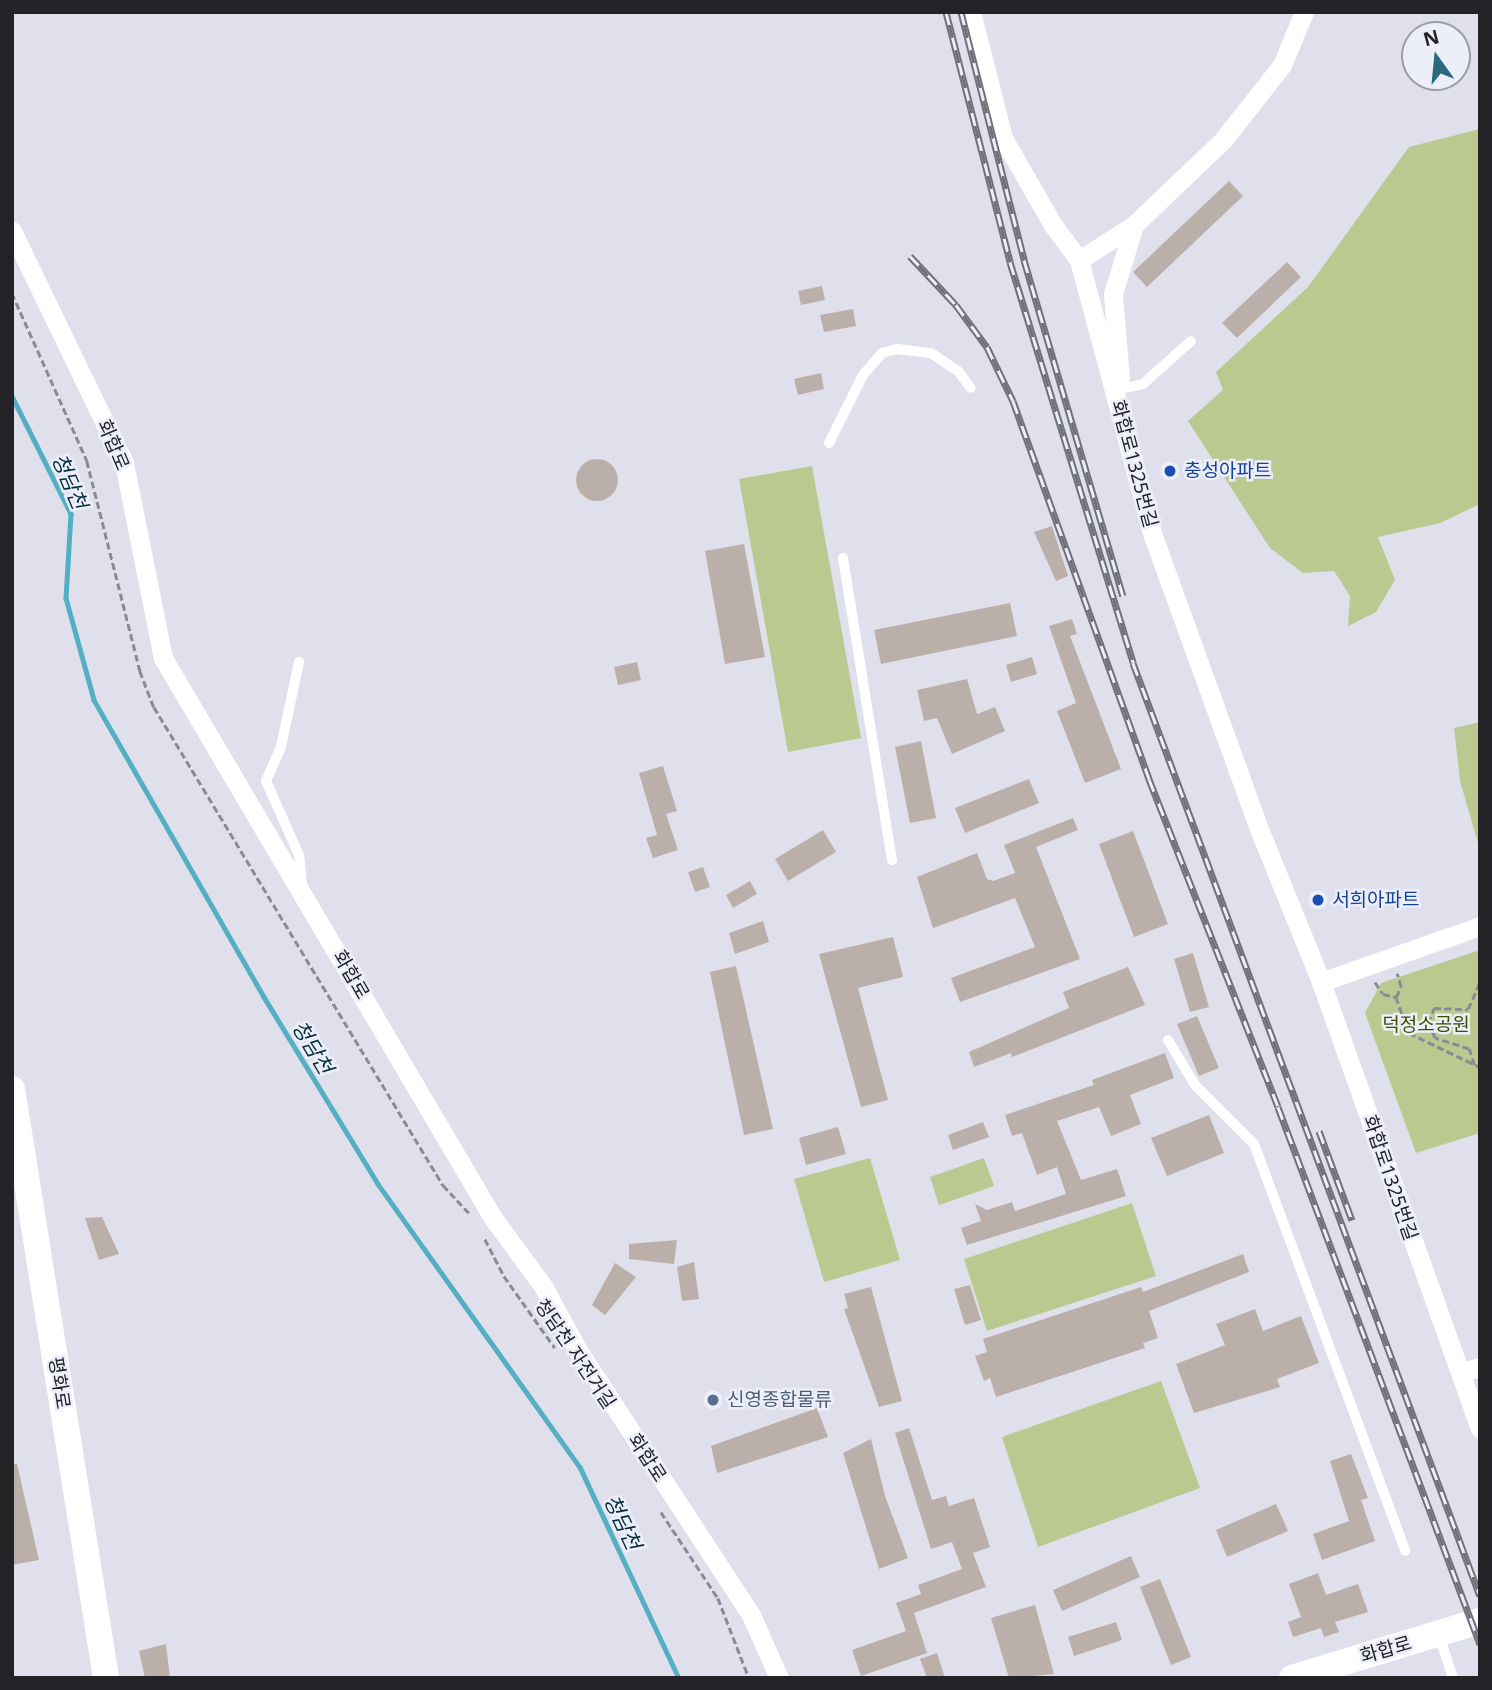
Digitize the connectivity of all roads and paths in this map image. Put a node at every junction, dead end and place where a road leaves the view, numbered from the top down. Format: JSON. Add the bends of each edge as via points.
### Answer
{"nodes":[{"id":1,"x":971,"y":12,"type":"edge"},
{"id":2,"x":1304,"y":12,"type":"edge"},
{"id":3,"x":1134,"y":225,"type":"junction"},
{"id":4,"x":12,"y":231,"type":"edge"},
{"id":5,"x":1079,"y":260,"type":"junction"},
{"id":6,"x":1191,"y":341,"type":"dead end"},
{"id":7,"x":971,"y":388,"type":"dead end"},
{"id":8,"x":1121,"y":389,"type":"junction"},
{"id":9,"x":1126,"y":435,"type":"junction"},
{"id":10,"x":829,"y":443,"type":"dead end"},
{"id":11,"x":843,"y":558,"type":"dead end"},
{"id":12,"x":299,"y":662,"type":"dead end"},
{"id":13,"x":892,"y":860,"type":"dead end"},
{"id":14,"x":303,"y":894,"type":"junction"},
{"id":15,"x":1480,"y":926,"type":"edge"},
{"id":16,"x":1397,"y":974,"type":"dead end"},
{"id":17,"x":1321,"y":982,"type":"junction"},
{"id":18,"x":1375,"y":982,"type":"dead end"},
{"id":19,"x":1480,"y":982,"type":"edge"},
{"id":20,"x":1396,"y":997,"type":"junction"},
{"id":21,"x":1168,"y":1040,"type":"dead end"},
{"id":22,"x":1474,"y":1065,"type":"junction"},
{"id":23,"x":1480,"y":1067,"type":"edge"},
{"id":24,"x":12,"y":1088,"type":"edge"},
{"id":25,"x":481,"y":1228,"type":"dead end"},
{"id":26,"x":556,"y":1349,"type":"dead end"},
{"id":27,"x":1480,"y":1367,"type":"edge"},
{"id":28,"x":1461,"y":1373,"type":"junction"},
{"id":29,"x":1480,"y":1430,"type":"edge"},
{"id":30,"x":660,"y":1509,"type":"dead end"},
{"id":31,"x":1405,"y":1551,"type":"dead end"},
{"id":32,"x":1460,"y":1628,"type":"edge"},
{"id":33,"x":106,"y":1678,"type":"edge"},
{"id":34,"x":749,"y":1678,"type":"edge"},
{"id":35,"x":779,"y":1678,"type":"edge"},
{"id":36,"x":1292,"y":1678,"type":"edge"},
{"id":37,"x":1452,"y":1678,"type":"edge"}],
"edges":[{"from":1,"to":5,"type":"street","via":[[1003,138],[1039,203]]},
{"from":2,"to":3,"type":"street","via":[[1282,65],[1259,98],[1223,140]]},
{"from":3,"to":5,"type":"street"},
{"from":3,"to":8,"type":"street","via":[[1112,293]]},
{"from":4,"to":14,"type":"street","name":"화합로","via":[[124,463],[163,658]]},
{"from":5,"to":9,"type":"street","name":"화합로1325번길"},
{"from":6,"to":8,"type":"lane","via":[[1143,384]]},
{"from":7,"to":10,"type":"lane","via":[[958,370],[931,353],[897,349],[882,353],[863,375]]},
{"from":8,"to":9,"type":"street"},
{"from":9,"to":17,"type":"street","name":"화합로1325번길","via":[[1153,536],[1215,713]]},
{"from":11,"to":13,"type":"lane"},
{"from":12,"to":14,"type":"lane","via":[[281,747],[266,781],[299,855]]},
{"from":14,"to":35,"type":"street","name":"화합로","via":[[493,1218],[543,1286],[585,1361],[751,1615]]},
{"from":15,"to":17,"type":"street"},
{"from":16,"to":20,"type":"path","via":[[1401,986]]},
{"from":17,"to":28,"type":"street","name":"화합로1325번길"},
{"from":18,"to":20,"type":"path","via":[[1383,995]]},
{"from":19,"to":22,"type":"path","via":[[1468,1009],[1434,1008],[1428,1023],[1435,1038],[1468,1049]]},
{"from":20,"to":22,"type":"path","via":[[1409,1033]]},
{"from":21,"to":31,"type":"lane","via":[[1195,1085],[1254,1144]]},
{"from":22,"to":23,"type":"path"},
{"from":24,"to":33,"type":"main road","name":"평화로"},
{"from":25,"to":26,"type":"path","name":"청담천 자전거길","via":[[492,1255]]},
{"from":27,"to":28,"type":"street"},
{"from":28,"to":29,"type":"street","name":"화합로1325번길"},
{"from":30,"to":34,"type":"path","via":[[718,1598]]},
{"from":32,"to":36,"type":"main road","name":"화합로"},
{"from":32,"to":37,"type":"lane","name":"화합로"}]}
